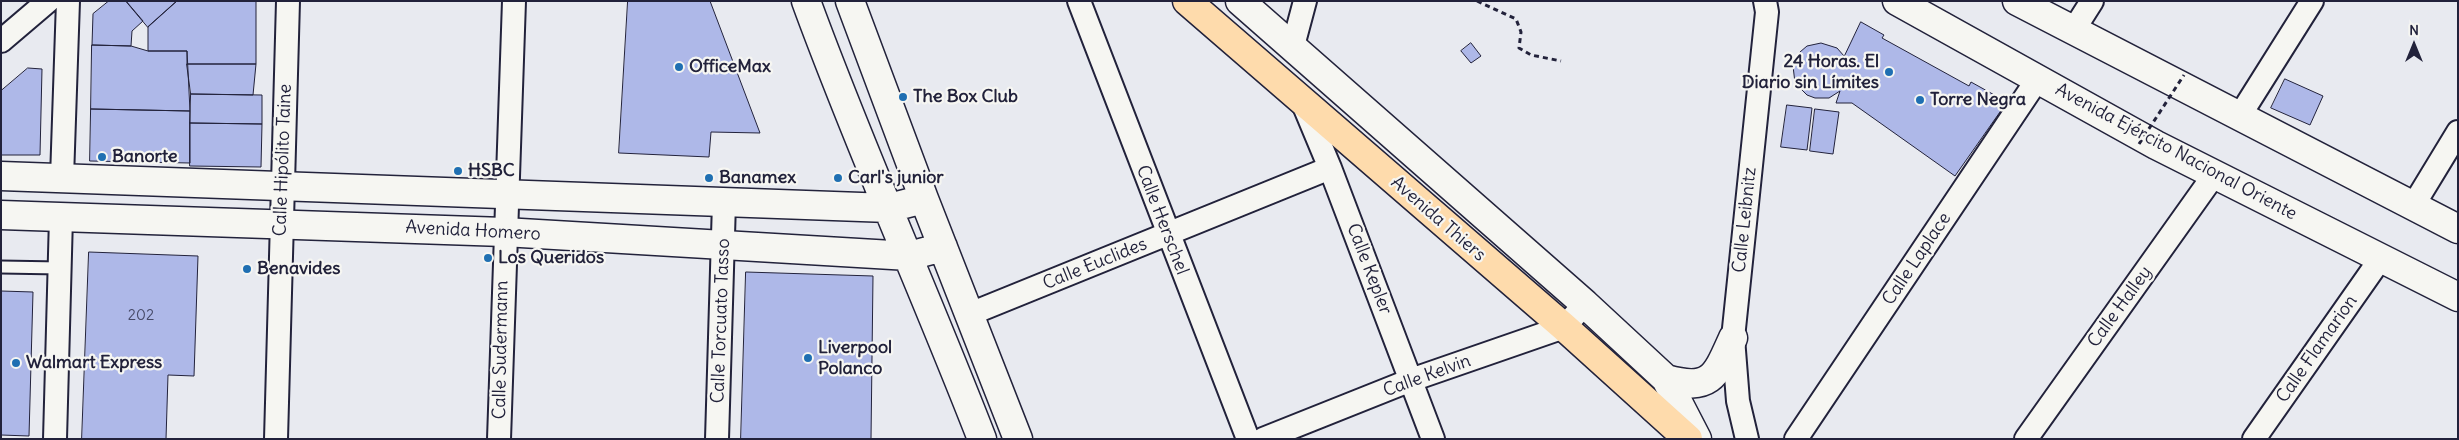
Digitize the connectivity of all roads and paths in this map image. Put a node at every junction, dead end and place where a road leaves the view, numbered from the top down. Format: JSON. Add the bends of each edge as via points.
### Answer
{"nodes":[{"id":1,"x":48,"y":1,"type":"edge"},
{"id":2,"x":68,"y":1,"type":"edge"},
{"id":3,"x":288,"y":1,"type":"edge"},
{"id":4,"x":514,"y":1,"type":"edge"},
{"id":5,"x":806,"y":1,"type":"edge"},
{"id":6,"x":850,"y":1,"type":"edge"},
{"id":7,"x":1078,"y":1,"type":"edge"},
{"id":8,"x":1187,"y":1,"type":"edge"},
{"id":9,"x":1240,"y":1,"type":"edge"},
{"id":10,"x":1305,"y":1,"type":"edge"},
{"id":11,"x":1477,"y":1,"type":"edge"},
{"id":12,"x":1765,"y":1,"type":"edge"},
{"id":13,"x":1897,"y":1,"type":"edge"},
{"id":14,"x":2017,"y":1,"type":"edge"},
{"id":15,"x":2092,"y":1,"type":"edge"},
{"id":16,"x":2312,"y":1,"type":"edge"},
{"id":17,"x":2073,"y":31,"type":"junction"},
{"id":18,"x":1,"y":41,"type":"edge"},
{"id":19,"x":1293,"y":46,"type":"junction"},
{"id":20,"x":1561,"y":62,"type":"dead end"},
{"id":21,"x":2184,"y":75,"type":"dead end"},
{"id":22,"x":2037,"y":80,"type":"junction"},
{"id":23,"x":1301,"y":100,"type":"junction"},
{"id":24,"x":2239,"y":117,"type":"junction"},
{"id":25,"x":2458,"y":132,"type":"edge"},
{"id":26,"x":2139,"y":144,"type":"dead end"},
{"id":27,"x":1330,"y":168,"type":"junction"},
{"id":28,"x":2214,"y":175,"type":"junction"},
{"id":29,"x":1,"y":176,"type":"edge"},
{"id":30,"x":62,"y":178,"type":"junction"},
{"id":31,"x":284,"y":186,"type":"junction"},
{"id":32,"x":506,"y":194,"type":"junction"},
{"id":33,"x":924,"y":199,"type":"junction"},
{"id":34,"x":724,"y":202,"type":"junction"},
{"id":35,"x":2413,"y":206,"type":"junction"},
{"id":36,"x":889,"y":208,"type":"junction"},
{"id":37,"x":1,"y":214,"type":"edge"},
{"id":38,"x":61,"y":217,"type":"junction"},
{"id":39,"x":281,"y":222,"type":"junction"},
{"id":40,"x":2458,"y":229,"type":"edge"},
{"id":41,"x":504,"y":232,"type":"junction"},
{"id":42,"x":1168,"y":236,"type":"junction"},
{"id":43,"x":723,"y":246,"type":"junction"},
{"id":44,"x":943,"y":247,"type":"junction"},
{"id":45,"x":909,"y":256,"type":"junction"},
{"id":46,"x":2381,"y":258,"type":"junction"},
{"id":47,"x":1,"y":266,"type":"edge"},
{"id":48,"x":60,"y":268,"type":"junction"},
{"id":49,"x":2458,"y":297,"type":"edge"},
{"id":50,"x":1586,"y":304,"type":"junction"},
{"id":51,"x":970,"y":314,"type":"junction"},
{"id":52,"x":1564,"y":327,"type":"junction"},
{"id":53,"x":1733,"y":338,"type":"junction"},
{"id":54,"x":1666,"y":379,"type":"junction"},
{"id":55,"x":1411,"y":380,"type":"junction"},
{"id":56,"x":55,"y":439,"type":"edge"},
{"id":57,"x":276,"y":439,"type":"edge"},
{"id":58,"x":499,"y":439,"type":"edge"},
{"id":59,"x":717,"y":439,"type":"edge"},
{"id":60,"x":982,"y":439,"type":"edge"},
{"id":61,"x":1018,"y":439,"type":"edge"},
{"id":62,"x":1248,"y":439,"type":"edge"},
{"id":63,"x":1263,"y":439,"type":"edge"},
{"id":64,"x":1433,"y":439,"type":"edge"},
{"id":65,"x":1688,"y":439,"type":"edge"},
{"id":66,"x":1697,"y":439,"type":"edge"},
{"id":67,"x":1747,"y":439,"type":"edge"},
{"id":68,"x":1796,"y":439,"type":"edge"},
{"id":69,"x":2026,"y":439,"type":"edge"},
{"id":70,"x":2254,"y":439,"type":"edge"}],
"edges":[{"from":1,"to":18,"type":"street"},
{"from":2,"to":30,"type":"street"},
{"from":3,"to":31,"type":"street","name":"Calle Hipólito Taine"},
{"from":4,"to":32,"type":"street"},
{"from":5,"to":36,"type":"street","via":[[864,154]]},
{"from":6,"to":33,"type":"street"},
{"from":7,"to":42,"type":"street","name":"Calle Herschel"},
{"from":8,"to":23,"type":"main road","name":"Avenida Thiers"},
{"from":9,"to":19,"type":"street","name":"Avenida Thiers"},
{"from":10,"to":19,"type":"street"},
{"from":11,"to":20,"type":"path","via":[[1516,19],[1521,32],[1520,48],[1531,55]]},
{"from":12,"to":53,"type":"street","name":"Calle Leibnitz","via":[[1767,12]]},
{"from":13,"to":22,"type":"street","name":"Avenida Ejército Nacional Oriente"},
{"from":14,"to":17,"type":"street"},
{"from":15,"to":17,"type":"street"},
{"from":16,"to":24,"type":"street"},
{"from":17,"to":24,"type":"street"},
{"from":19,"to":50,"type":"street","name":"Avenida Thiers"},
{"from":21,"to":26,"type":"path","bridge":true},
{"from":22,"to":28,"type":"street","name":"Avenida Ejército Nacional Oriente"},
{"from":22,"to":68,"type":"street","name":"Calle Laplace"},
{"from":23,"to":27,"type":"street","name":"Calle Kepler"},
{"from":23,"to":52,"type":"main road","name":"Avenida Thiers"},
{"from":24,"to":35,"type":"street"},
{"from":25,"to":35,"type":"street"},
{"from":27,"to":42,"type":"street","name":"Calle Euclides"},
{"from":27,"to":55,"type":"street","name":"Calle Kepler"},
{"from":28,"to":46,"type":"street","name":"Avenida Ejército Nacional Oriente"},
{"from":28,"to":69,"type":"street","name":"Calle Halley"},
{"from":29,"to":30,"type":"street","name":"Avenida Homero"},
{"from":30,"to":31,"type":"street","name":"Avenida Homero"},
{"from":31,"to":32,"type":"street","name":"Avenida Homero"},
{"from":31,"to":39,"type":"street","name":"Calle Hipólito Taine"},
{"from":32,"to":34,"type":"street","name":"Avenida Homero"},
{"from":32,"to":41,"type":"street","name":"Calle Sudermann"},
{"from":33,"to":36,"type":"street","name":"Avenida Homero"},
{"from":33,"to":44,"type":"street"},
{"from":34,"to":36,"type":"street","name":"Avenida Homero"},
{"from":34,"to":43,"type":"street","name":"Calle Torcuato Tasso"},
{"from":35,"to":40,"type":"street"},
{"from":36,"to":45,"type":"street"},
{"from":37,"to":38,"type":"street","name":"Avenida Homero"},
{"from":38,"to":39,"type":"street","name":"Avenida Homero"},
{"from":38,"to":48,"type":"street"},
{"from":39,"to":41,"type":"street","name":"Avenida Homero"},
{"from":39,"to":57,"type":"street","name":"Calle Hipólito Taine"},
{"from":41,"to":43,"type":"street","name":"Avenida Homero"},
{"from":41,"to":58,"type":"street","name":"Calle Sudermann"},
{"from":42,"to":51,"type":"street","name":"Calle Euclides"},
{"from":42,"to":62,"type":"street","name":"Calle Herschel"},
{"from":43,"to":45,"type":"street","name":"Avenida Homero"},
{"from":43,"to":59,"type":"street","name":"Calle Torcuato Tasso"},
{"from":44,"to":45,"type":"street","name":"Avenida Homero"},
{"from":44,"to":51,"type":"street"},
{"from":45,"to":60,"type":"street"},
{"from":46,"to":49,"type":"street","name":"Avenida Ejército Nacional Oriente"},
{"from":46,"to":70,"type":"street","name":"Calle Flamarion"},
{"from":47,"to":48,"type":"lane"},
{"from":48,"to":56,"type":"street"},
{"from":50,"to":52,"type":"street","name":"Calle Kelvin"},
{"from":50,"to":54,"type":"street","name":"Avenida Thiers"},
{"from":51,"to":61,"type":"street"},
{"from":52,"to":55,"type":"street","name":"Calle Kelvin"},
{"from":52,"to":65,"type":"main road","name":"Avenida Thiers"},
{"from":53,"to":54,"type":"street","via":[[1720,366],[1706,380],[1688,385]]},
{"from":53,"to":67,"type":"street","name":"Calle Leibnitz","via":[[1738,401]]},
{"from":54,"to":66,"type":"street"},
{"from":55,"to":63,"type":"street","name":"Calle Kelvin"},
{"from":55,"to":64,"type":"street","name":"Calle Kepler"}]}
